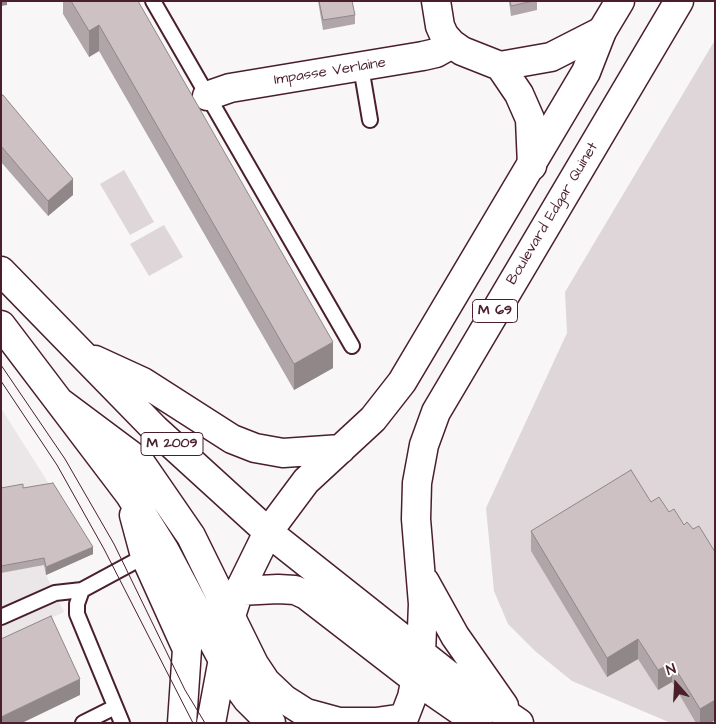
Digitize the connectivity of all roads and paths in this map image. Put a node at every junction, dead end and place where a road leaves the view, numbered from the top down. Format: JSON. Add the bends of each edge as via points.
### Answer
{"nodes":[{"id":1,"x":153,"y":1,"type":"edge"},
{"id":2,"x":436,"y":1,"type":"edge"},
{"id":3,"x":620,"y":1,"type":"edge"},
{"id":4,"x":679,"y":1,"type":"edge"},
{"id":5,"x":602,"y":31,"type":"junction"},
{"id":6,"x":452,"y":44,"type":"junction"},
{"id":7,"x":500,"y":66,"type":"junction"},
{"id":8,"x":361,"y":67,"type":"junction"},
{"id":9,"x":207,"y":96,"type":"junction"},
{"id":10,"x":370,"y":120,"type":"dead end"},
{"id":11,"x":532,"y":166,"type":"junction"},
{"id":12,"x":1,"y":271,"type":"edge"},
{"id":13,"x":1,"y":325,"type":"edge"},
{"id":14,"x":352,"y":346,"type":"dead end"},
{"id":15,"x":80,"y":353,"type":"junction"},
{"id":16,"x":62,"y":403,"type":"junction"},
{"id":17,"x":341,"y":449,"type":"junction"},
{"id":18,"x":130,"y":495,"type":"junction"},
{"id":19,"x":268,"y":532,"type":"junction"},
{"id":20,"x":145,"y":556,"type":"junction"},
{"id":21,"x":421,"y":575,"type":"junction"},
{"id":22,"x":82,"y":590,"type":"junction"},
{"id":23,"x":235,"y":604,"type":"junction"},
{"id":24,"x":1,"y":617,"type":"edge"},
{"id":25,"x":421,"y":653,"type":"junction"},
{"id":26,"x":222,"y":658,"type":"junction"},
{"id":27,"x":416,"y":680,"type":"junction"},
{"id":28,"x":115,"y":707,"type":"junction"},
{"id":29,"x":403,"y":720,"type":"edge"},
{"id":30,"x":516,"y":721,"type":"edge"},
{"id":31,"x":83,"y":723,"type":"edge"},
{"id":32,"x":122,"y":723,"type":"edge"},
{"id":33,"x":182,"y":723,"type":"edge"},
{"id":34,"x":211,"y":723,"type":"edge"},
{"id":35,"x":271,"y":723,"type":"edge"},
{"id":36,"x":478,"y":723,"type":"edge"}],
"edges":[{"from":1,"to":9,"type":"lane"},
{"from":2,"to":6,"type":"main road","via":[[440,26]]},
{"from":3,"to":5,"type":"main road","number":"M 69"},
{"from":4,"to":21,"type":"main road","name":"Boulevard Edgar Quinet","number":"M 69","via":[[436,412],[424,445],[417,483],[416,519]]},
{"from":5,"to":7,"type":"main road","via":[[551,57]]},
{"from":5,"to":11,"type":"main road","number":"M 69","via":[[586,72]]},
{"from":6,"to":7,"type":"main road"},
{"from":6,"to":8,"type":"main road","name":"Impasse Verlaine","via":[[436,53]]},
{"from":7,"to":11,"type":"main road","via":[[530,119]]},
{"from":8,"to":9,"type":"main road","name":"Impasse Verlaine","via":[[230,88]]},
{"from":8,"to":10,"type":"lane"},
{"from":9,"to":14,"type":"lane"},
{"from":11,"to":17,"type":"main road","number":"M 69","via":[[391,398]]},
{"from":12,"to":15,"type":"main road","number":"M 2009"},
{"from":13,"to":16,"type":"main road"},
{"from":15,"to":17,"type":"main road","via":[[143,382],[232,439],[255,448],[283,453]]},
{"from":15,"to":19,"type":"main road","number":"M 2009","via":[[155,429]]},
{"from":16,"to":18,"type":"main road"},
{"from":16,"to":23,"type":"main road","via":[[140,462]]},
{"from":17,"to":19,"type":"main road","number":"M 69","via":[[306,481]]},
{"from":18,"to":20,"type":"main road"},
{"from":18,"to":26,"type":"main road","via":[[166,551]]},
{"from":19,"to":23,"type":"main road","number":"M 69"},
{"from":19,"to":25,"type":"main road","number":"M 2009"},
{"from":20,"to":22,"type":"lane"},
{"from":20,"to":33,"type":"main road","via":[[187,649]]},
{"from":21,"to":25,"type":"main road","name":"Boulevard Edgar Quinet","number":"M 69"},
{"from":21,"to":30,"type":"main road","via":[[455,636]]},
{"from":22,"to":24,"type":"lane","via":[[55,593]]},
{"from":22,"to":28,"type":"lane","via":[[77,614]]},
{"from":23,"to":26,"type":"main road","number":"M 69"},
{"from":23,"to":27,"type":"main road","via":[[278,589],[295,590],[306,595]]},
{"from":23,"to":29,"type":"main road","via":[[254,664],[266,682],[284,699],[306,713],[339,722]]},
{"from":25,"to":27,"type":"main road","name":"Boulevard Edgar Quinet","number":"M 69"},
{"from":25,"to":30,"type":"main road","number":"M 2009"},
{"from":26,"to":34,"type":"main road","number":"M 69"},
{"from":26,"to":35,"type":"main road","via":[[247,699]]},
{"from":27,"to":29,"type":"main road","name":"Boulevard Edgar Quinet","number":"M 69"},
{"from":27,"to":36,"type":"main road"},
{"from":28,"to":31,"type":"lane"},
{"from":28,"to":32,"type":"lane"}]}
